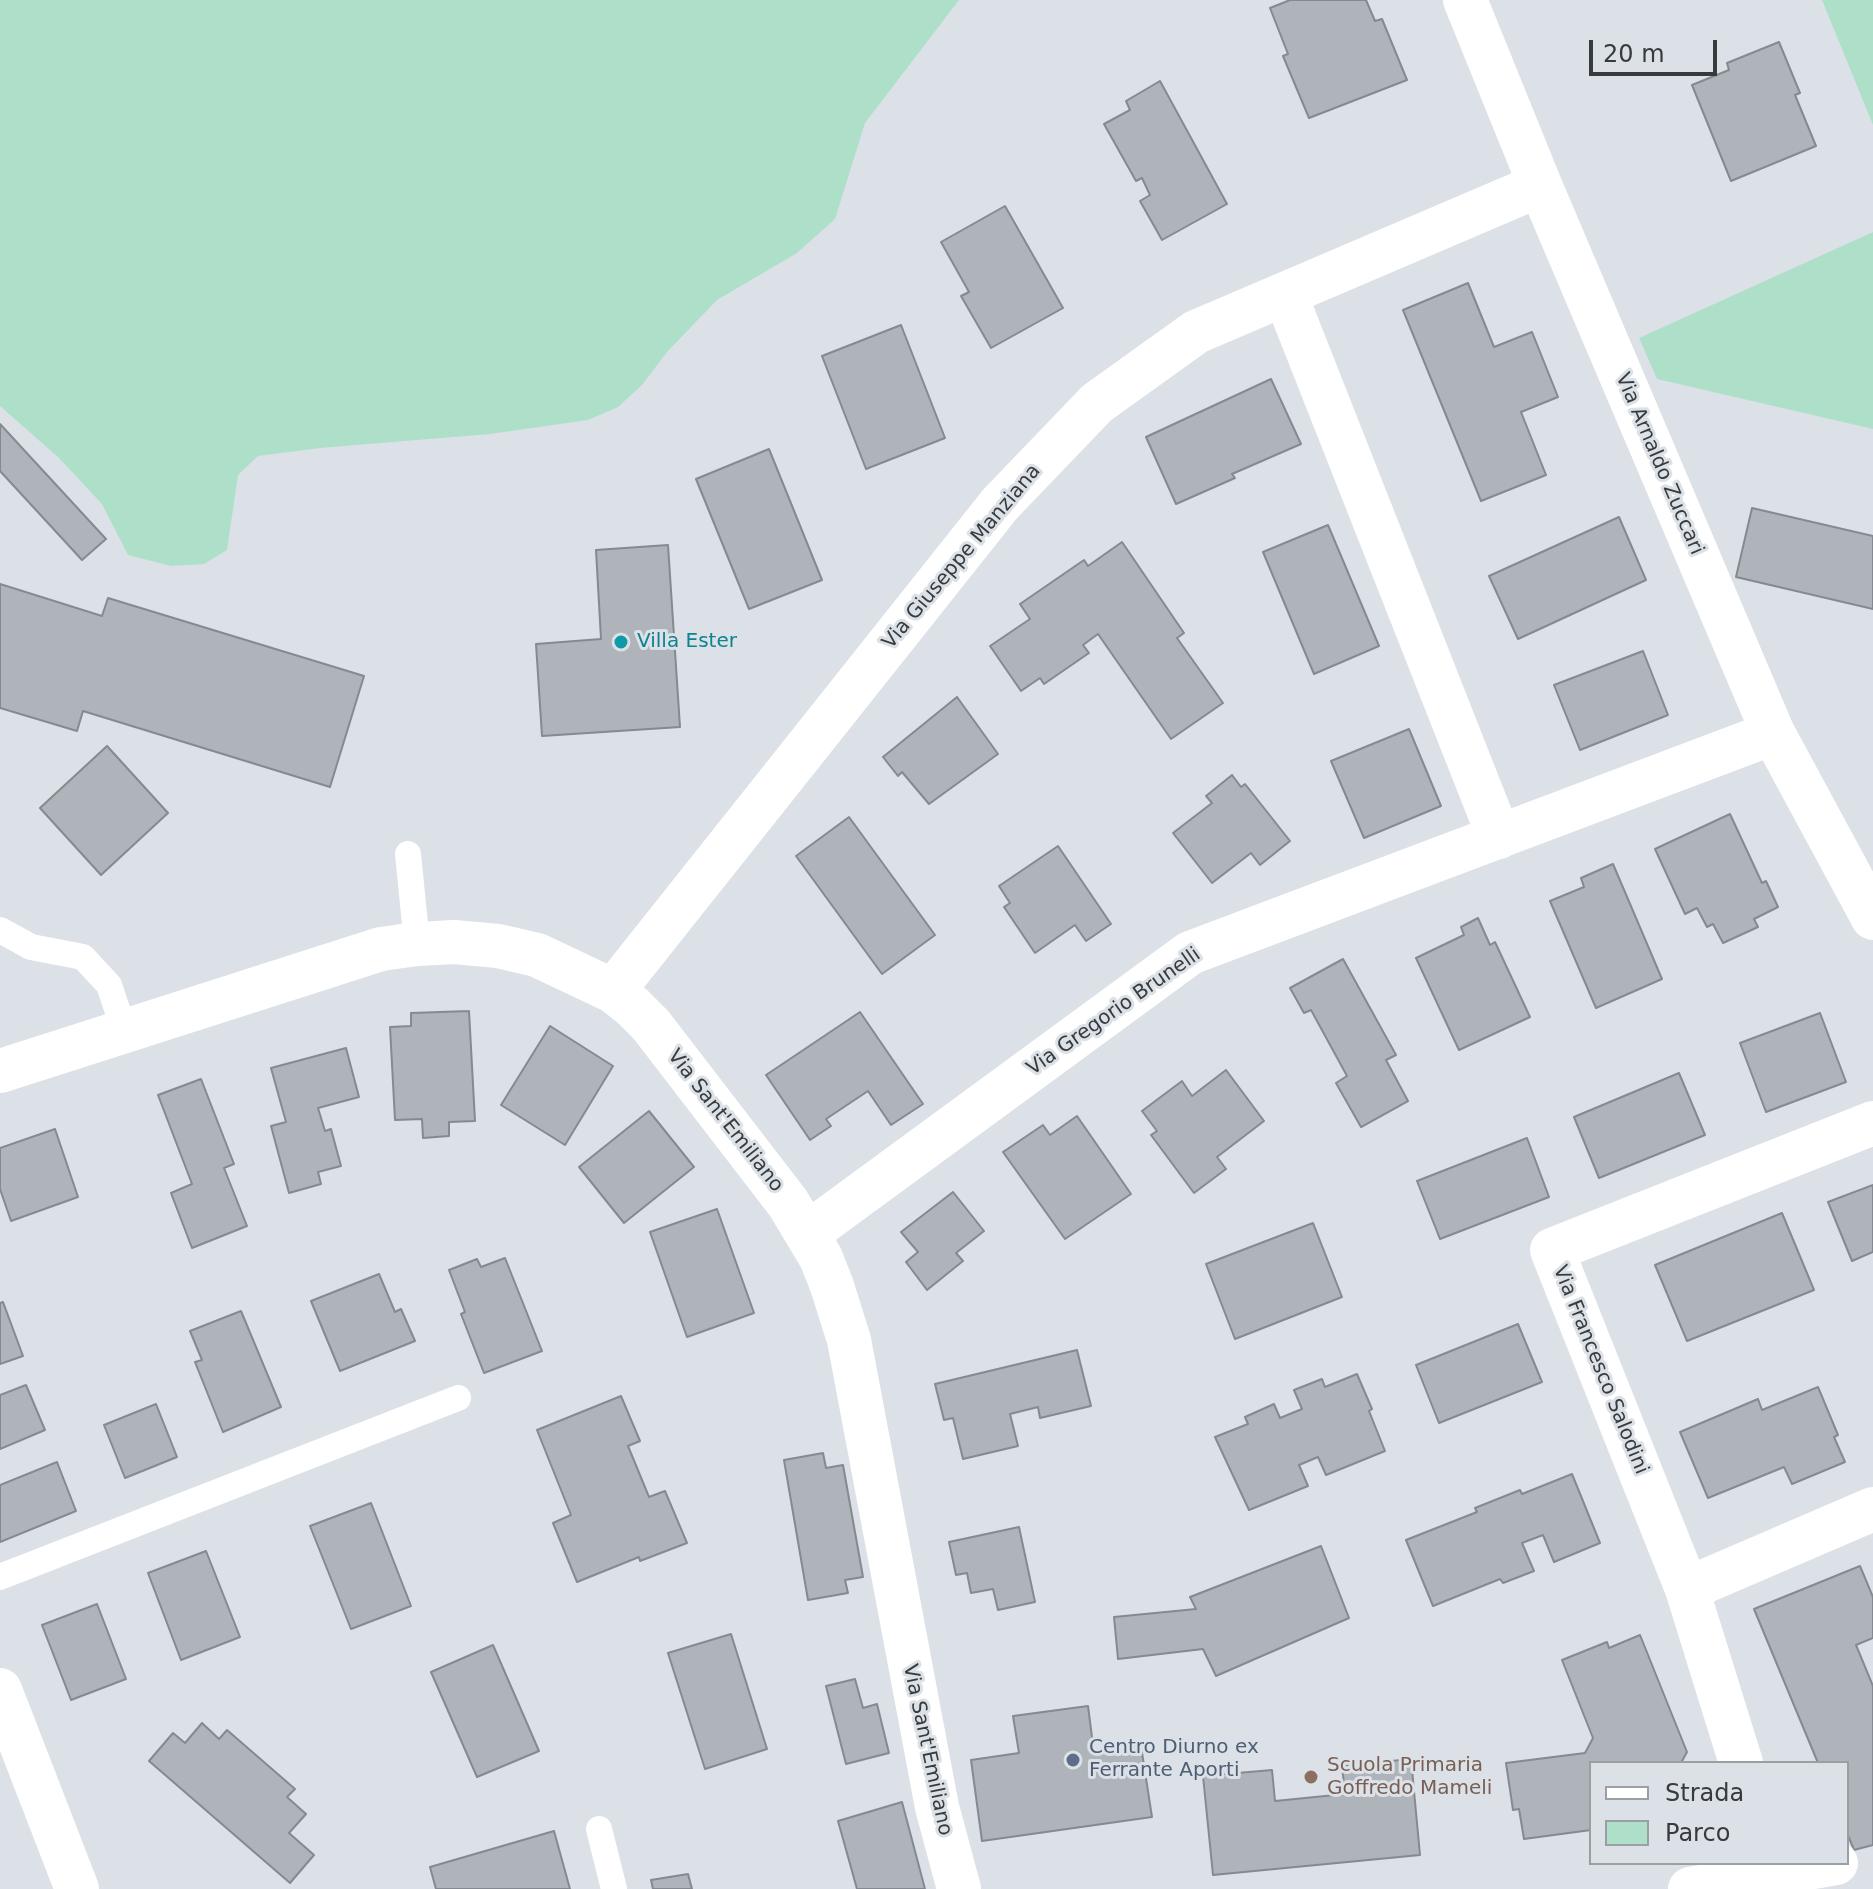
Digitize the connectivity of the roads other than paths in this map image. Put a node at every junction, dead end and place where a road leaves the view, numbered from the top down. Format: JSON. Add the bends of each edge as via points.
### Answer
{"nodes":[{"id":1,"x":1465,"y":0,"type":"edge"},
{"id":2,"x":1540,"y":185,"type":"junction"},
{"id":3,"x":1285,"y":294,"type":"junction"},
{"id":4,"x":1773,"y":733,"type":"junction"},
{"id":5,"x":1499,"y":837,"type":"junction"},
{"id":6,"x":408,"y":854,"type":"dead end"},
{"id":7,"x":1873,"y":918,"type":"edge"},
{"id":8,"x":0,"y":930,"type":"edge"},
{"id":9,"x":417,"y":944,"type":"junction"},
{"id":10,"x":613,"y":991,"type":"junction"},
{"id":11,"x":124,"y":1030,"type":"junction"},
{"id":12,"x":0,"y":1071,"type":"edge"},
{"id":13,"x":1873,"y":1123,"type":"edge"},
{"id":14,"x":808,"y":1233,"type":"junction"},
{"id":15,"x":458,"y":1398,"type":"dead end"},
{"id":16,"x":1873,"y":1509,"type":"edge"},
{"id":17,"x":0,"y":1577,"type":"edge"},
{"id":18,"x":1687,"y":1589,"type":"junction"},
{"id":19,"x":0,"y":1690,"type":"edge"},
{"id":20,"x":1740,"y":1761,"type":"edge"},
{"id":21,"x":599,"y":1829,"type":"dead end"},
{"id":22,"x":1873,"y":1856,"type":"edge"},
{"id":23,"x":1849,"y":1861,"type":"edge"},
{"id":24,"x":1815,"y":1865,"type":"edge"},
{"id":25,"x":1774,"y":1869,"type":"edge"},
{"id":26,"x":77,"y":1889,"type":"edge"},
{"id":27,"x":614,"y":1889,"type":"edge"},
{"id":28,"x":959,"y":1889,"type":"edge"},
{"id":29,"x":1690,"y":1889,"type":"edge"}],
"edges":[{"from":1,"to":2,"type":"street","name":"Via Arnaldo Zuccari"},
{"from":2,"to":3,"type":"street","name":"Via Giuseppe Manziana"},
{"from":2,"to":4,"type":"street","name":"Via Arnaldo Zuccari"},
{"from":3,"to":5,"type":"street"},
{"from":3,"to":10,"type":"street","name":"Via Giuseppe Manziana","via":[[1196,332],[1097,403],[1000,504]]},
{"from":4,"to":5,"type":"street","name":"Via Gregorio Brunelli"},
{"from":4,"to":7,"type":"street","name":"Via Arnaldo Zuccari"},
{"from":5,"to":14,"type":"street","name":"Via Gregorio Brunelli","via":[[1190,953]]},
{"from":6,"to":9,"type":"lane"},
{"from":8,"to":11,"type":"lane","via":[[31,947],[83,957],[109,985]]},
{"from":9,"to":10,"type":"street","name":"Via Sant'Emiliano","via":[[498,946],[537,955]]},
{"from":9,"to":11,"type":"street","name":"Via Sant'Emiliano","via":[[381,949]]},
{"from":10,"to":14,"type":"street","name":"Via Sant'Emiliano","via":[[651,1025]]},
{"from":11,"to":12,"type":"street","name":"Via Sant'Emiliano"},
{"from":13,"to":18,"type":"street","name":"Via Francesco Salodini","via":[[1552,1250]]},
{"from":14,"to":28,"type":"street","name":"Via Sant'Emiliano","via":[[849,1340],[937,1807]]},
{"from":15,"to":17,"type":"lane"},
{"from":16,"to":18,"type":"street"},
{"from":18,"to":20,"type":"street","name":"Via Francesco Salodini"},
{"from":19,"to":26,"type":"street"},
{"from":21,"to":27,"type":"lane"},
{"from":22,"to":23,"type":"street"},
{"from":24,"to":25,"type":"street"},
{"from":25,"to":29,"type":"street"}]}
